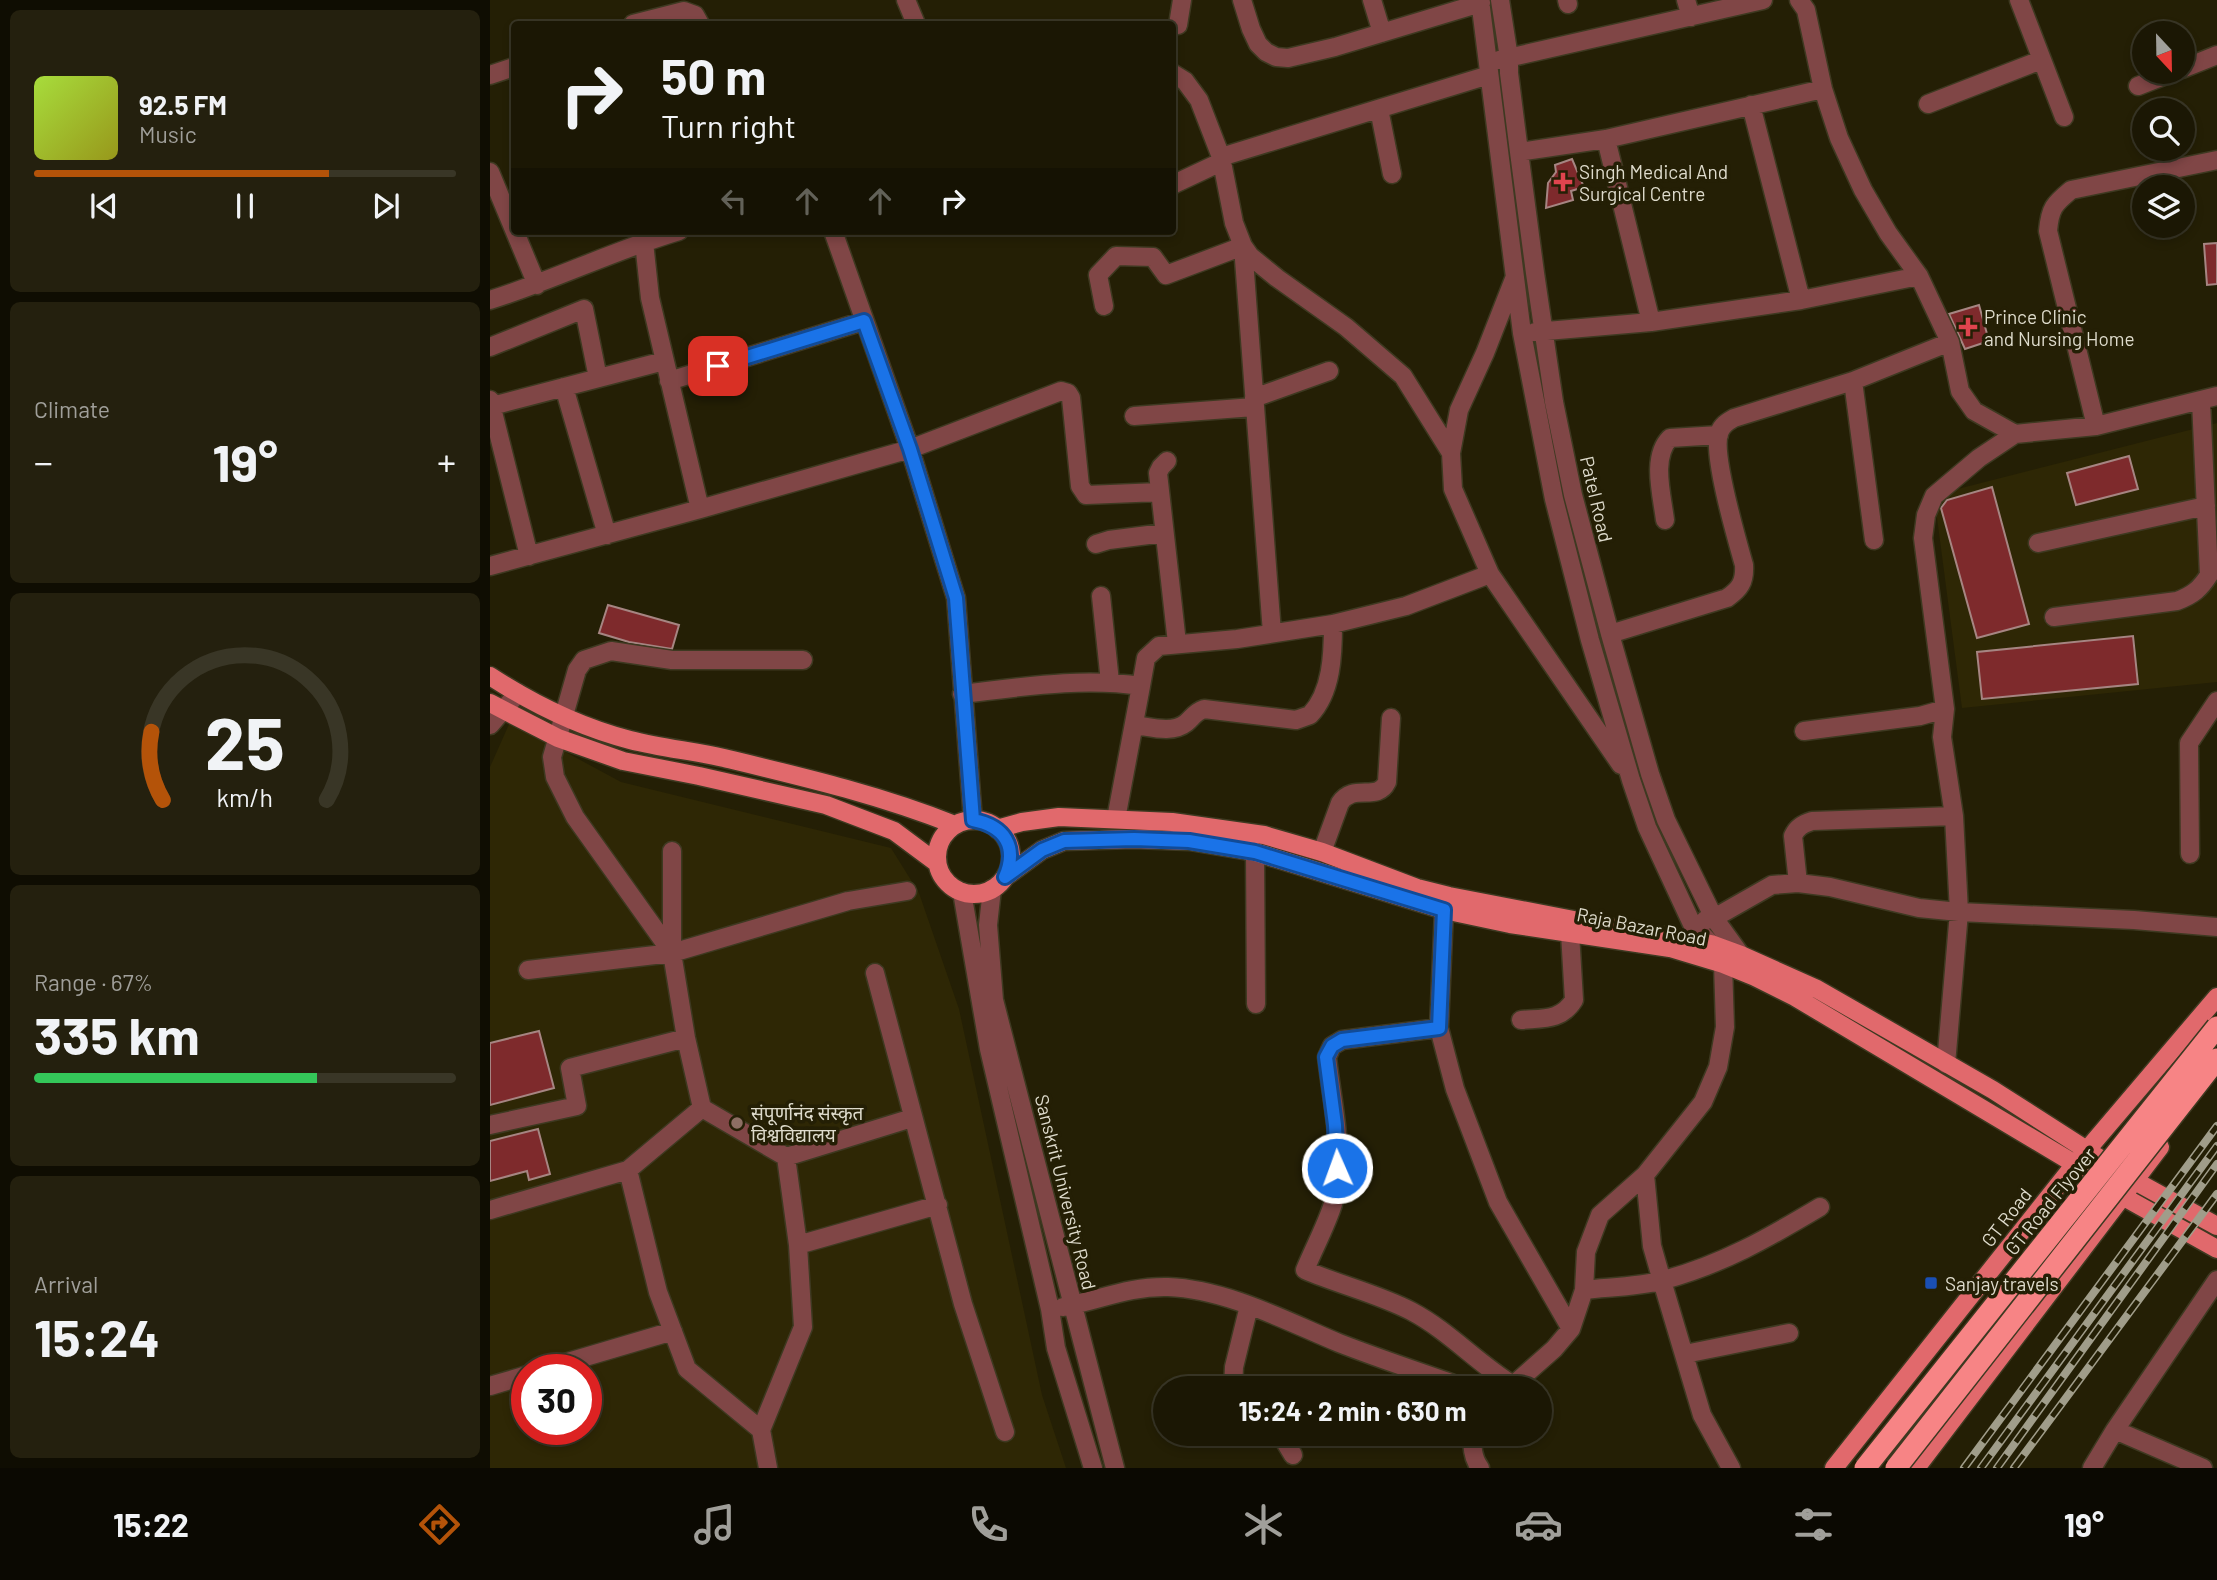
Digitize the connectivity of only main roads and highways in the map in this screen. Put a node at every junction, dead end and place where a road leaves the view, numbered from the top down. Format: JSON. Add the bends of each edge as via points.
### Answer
{"nodes":[{"id":1,"x":490,"y":676,"type":"edge"},
{"id":2,"x":496,"y":707,"type":"edge"},
{"id":3,"x":863,"y":793,"type":"junction"},
{"id":4,"x":855,"y":816,"type":"junction"},
{"id":5,"x":955,"y":825,"type":"junction"},
{"id":6,"x":998,"y":829,"type":"junction"},
{"id":7,"x":937,"y":863,"type":"junction"},
{"id":8,"x":999,"y":883,"type":"junction"},
{"id":9,"x":2217,"y":997,"type":"edge"},
{"id":10,"x":2217,"y":1027,"type":"edge"},
{"id":11,"x":2217,"y":1059,"type":"edge"},
{"id":12,"x":2217,"y":1071,"type":"edge"},
{"id":13,"x":2081,"y":1157,"type":"junction"},
{"id":14,"x":2135,"y":1181,"type":"junction"},
{"id":15,"x":2122,"y":1196,"type":"junction"},
{"id":16,"x":2217,"y":1226,"type":"edge"},
{"id":17,"x":2217,"y":1249,"type":"edge"},
{"id":18,"x":1834,"y":1468,"type":"edge"},
{"id":19,"x":1865,"y":1468,"type":"edge"},
{"id":20,"x":1896,"y":1468,"type":"edge"},
{"id":21,"x":1916,"y":1468,"type":"edge"}],
"edges":[{"from":1,"to":3,"type":"main road","via":[[564,717],[629,740]]},
{"from":2,"to":4,"type":"main road","via":[[558,738],[623,761],[826,805]]},
{"from":3,"to":4,"type":"main road"},
{"from":3,"to":5,"type":"main road"},
{"from":4,"to":7,"type":"main road","via":[[894,831]]},
{"from":5,"to":6,"type":"main road","via":[[973,820]]},
{"from":5,"to":7,"type":"main road","via":[[940,841]]},
{"from":6,"to":8,"type":"main road","via":[[1010,852],[1010,865]]},
{"from":6,"to":13,"type":"main road","name":"Raja Bazar Road","via":[[1059,817],[1172,822],[1264,835],[1449,896],[1711,944],[1817,989],[1993,1090]]},
{"from":7,"to":8,"type":"main road","via":[[946,882],[962,892],[972,894]]},
{"from":8,"to":13,"type":"main road","name":"Raja Bazar Road","via":[[1042,850],[1064,841],[1189,841],[1255,852],[1444,910],[1670,948],[1755,976]]},
{"from":9,"to":13,"type":"main road","name":"GT Road"},
{"from":10,"to":19,"type":"highway","name":"GT Road Flyover","bridge":true},
{"from":11,"to":20,"type":"highway","bridge":true},
{"from":12,"to":14,"type":"main road"},
{"from":13,"to":14,"type":"main road","name":"Raja Bazar Road"},
{"from":13,"to":15,"type":"main road","name":"Raja Bazar Road"},
{"from":13,"to":18,"type":"main road","name":"GT Road"},
{"from":14,"to":15,"type":"main road"},
{"from":14,"to":16,"type":"main road","name":"Raja Bazar Road"},
{"from":15,"to":17,"type":"main road","name":"Raja Bazar Road"},
{"from":15,"to":21,"type":"main road"}]}
